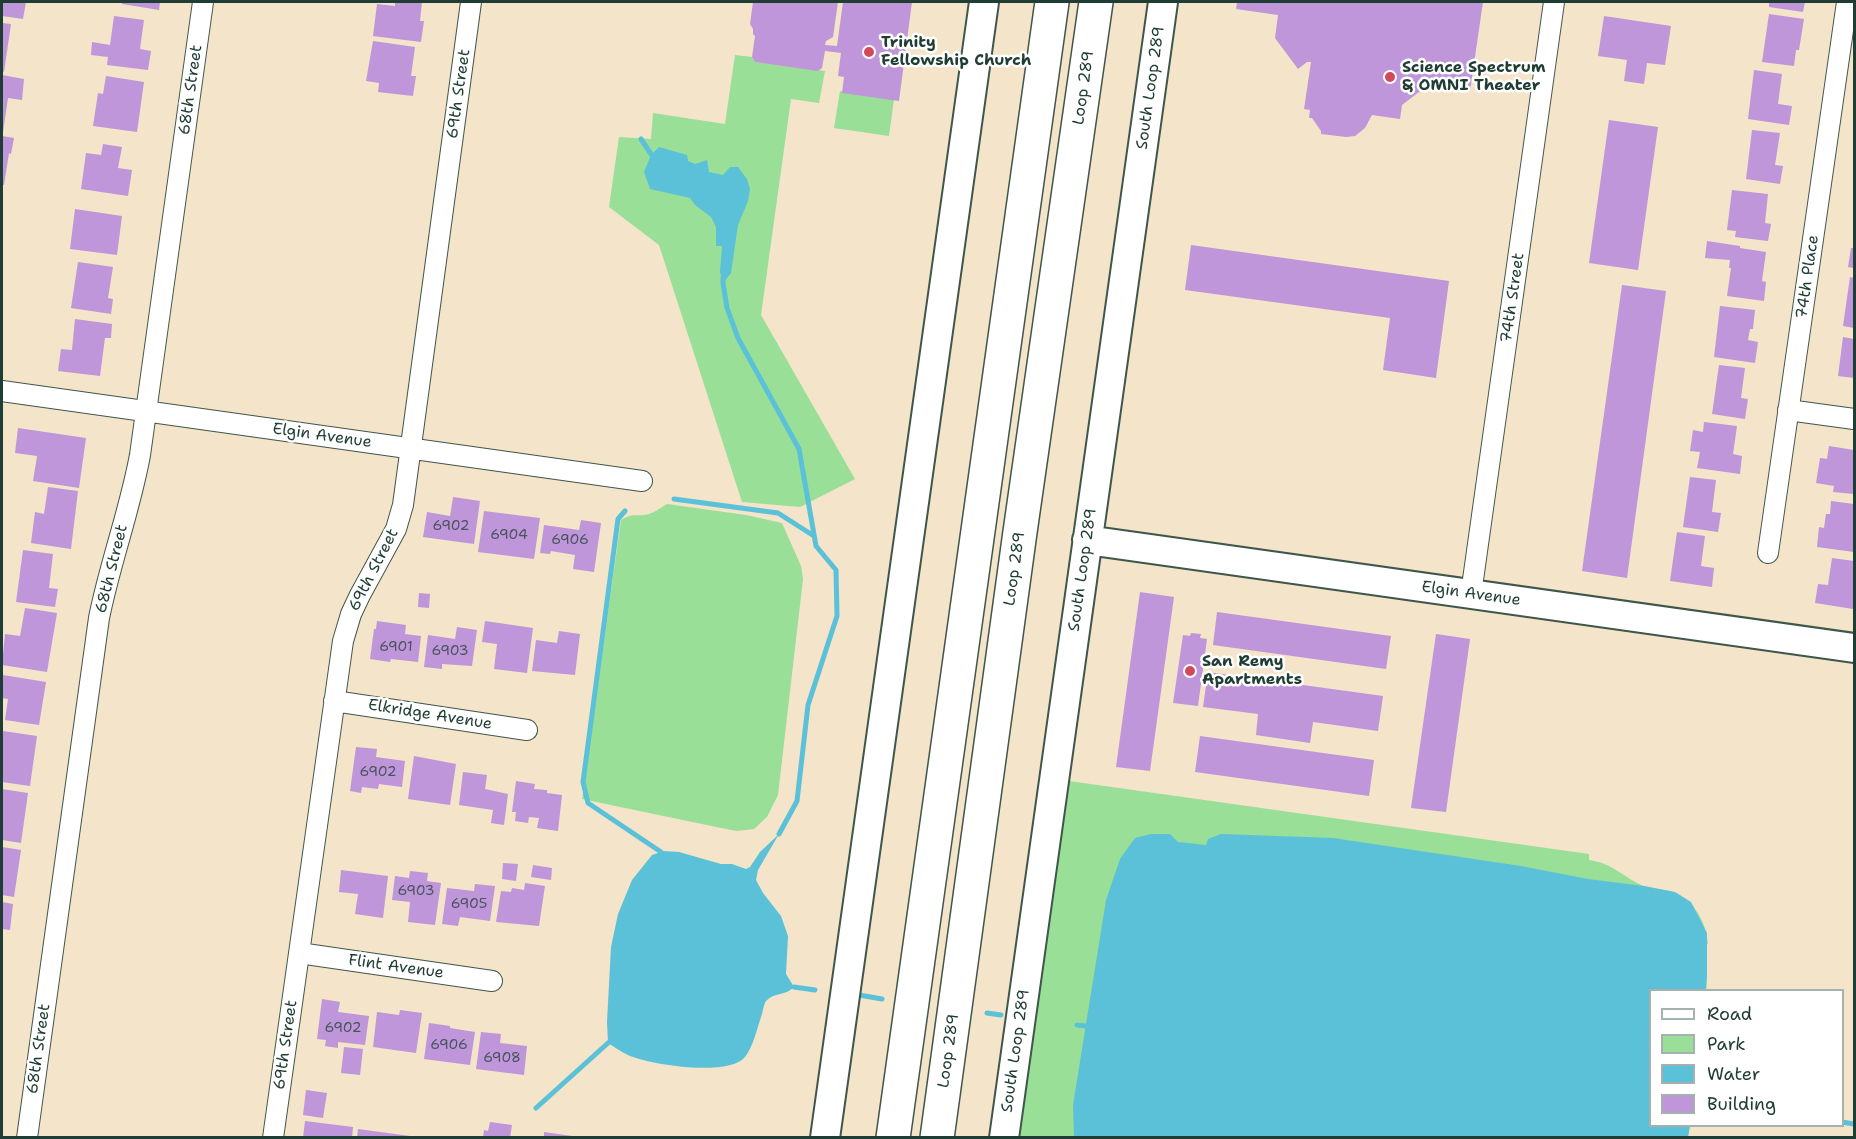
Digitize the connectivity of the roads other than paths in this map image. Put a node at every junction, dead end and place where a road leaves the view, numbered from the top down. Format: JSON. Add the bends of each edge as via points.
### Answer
{"nodes":[{"id":1,"x":203,"y":2,"type":"edge"},
{"id":2,"x":471,"y":2,"type":"edge"},
{"id":3,"x":984,"y":2,"type":"edge"},
{"id":4,"x":1052,"y":2,"type":"edge"},
{"id":5,"x":1096,"y":2,"type":"edge"},
{"id":6,"x":1163,"y":2,"type":"edge"},
{"id":7,"x":1554,"y":2,"type":"edge"},
{"id":8,"x":1847,"y":2,"type":"edge"},
{"id":9,"x":2,"y":392,"type":"edge"},
{"id":10,"x":1788,"y":410,"type":"junction"},
{"id":11,"x":146,"y":412,"type":"junction"},
{"id":12,"x":1854,"y":419,"type":"edge"},
{"id":13,"x":411,"y":448,"type":"junction"},
{"id":14,"x":642,"y":481,"type":"dead end"},
{"id":15,"x":1088,"y":540,"type":"junction"},
{"id":16,"x":1768,"y":553,"type":"dead end"},
{"id":17,"x":1471,"y":594,"type":"junction"},
{"id":18,"x":1854,"y":648,"type":"edge"},
{"id":19,"x":334,"y":700,"type":"junction"},
{"id":20,"x":527,"y":730,"type":"dead end"},
{"id":21,"x":299,"y":953,"type":"junction"},
{"id":22,"x":492,"y":981,"type":"dead end"},
{"id":23,"x":27,"y":1137,"type":"edge"},
{"id":24,"x":273,"y":1137,"type":"edge"},
{"id":25,"x":825,"y":1137,"type":"edge"},
{"id":26,"x":893,"y":1137,"type":"edge"},
{"id":27,"x":939,"y":1137,"type":"edge"},
{"id":28,"x":1004,"y":1137,"type":"edge"}],
"edges":[{"from":1,"to":11,"type":"street","name":"68th Street"},
{"from":2,"to":13,"type":"street","name":"69th Street"},
{"from":3,"to":25,"type":"main road"},
{"from":4,"to":26,"type":"highway"},
{"from":5,"to":27,"type":"highway","name":"Loop 289"},
{"from":6,"to":15,"type":"main road","name":"South Loop 289"},
{"from":7,"to":17,"type":"street","name":"74th Street"},
{"from":8,"to":10,"type":"street","name":"74th Place"},
{"from":9,"to":11,"type":"street","name":"Elgin Avenue"},
{"from":10,"to":12,"type":"street"},
{"from":10,"to":16,"type":"street","name":"74th Place"},
{"from":11,"to":13,"type":"street","name":"Elgin Avenue"},
{"from":11,"to":23,"type":"street","name":"68th Street","via":[[135,484],[99,618]]},
{"from":13,"to":14,"type":"street","name":"Elgin Avenue"},
{"from":13,"to":19,"type":"street","name":"69th Street","via":[[396,528],[346,627]]},
{"from":15,"to":17,"type":"main road","name":"Elgin Avenue"},
{"from":15,"to":28,"type":"main road","name":"South Loop 289"},
{"from":17,"to":18,"type":"main road","name":"Elgin Avenue"},
{"from":19,"to":20,"type":"street","name":"Elkridge Avenue"},
{"from":19,"to":21,"type":"street","name":"69th Street"},
{"from":21,"to":22,"type":"street","name":"Flint Avenue"},
{"from":21,"to":24,"type":"street","name":"69th Street"}]}
